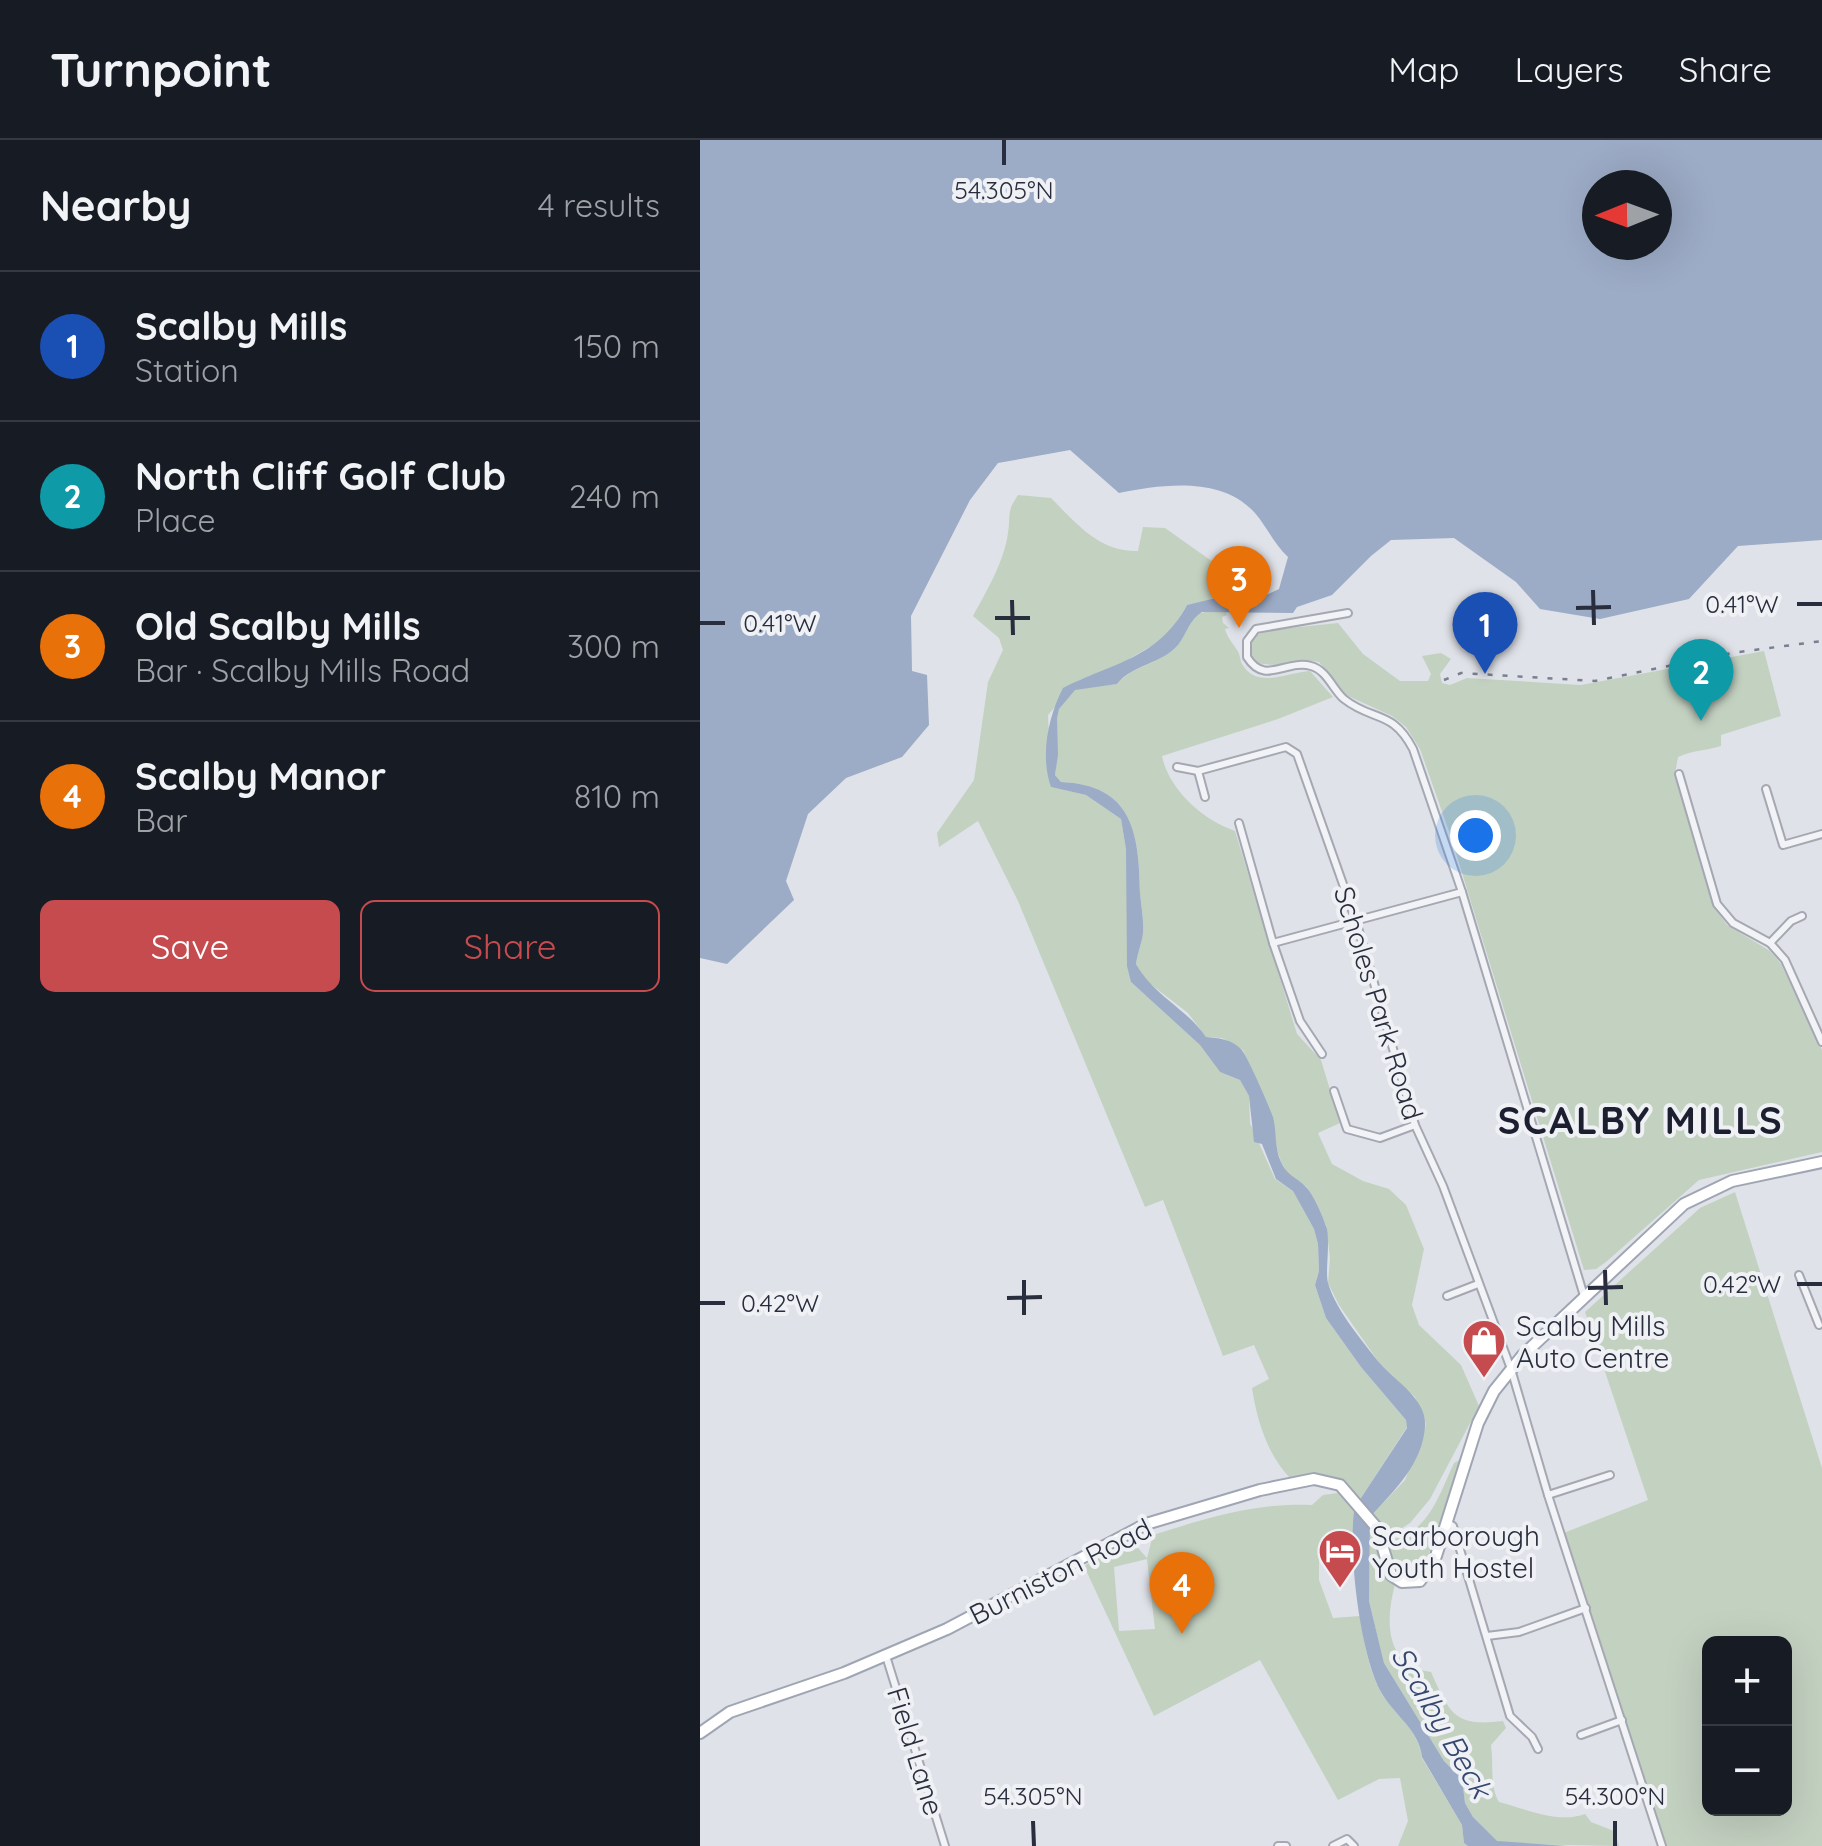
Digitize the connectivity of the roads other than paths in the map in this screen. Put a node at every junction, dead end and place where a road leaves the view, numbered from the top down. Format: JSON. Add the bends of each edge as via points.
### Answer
{"nodes":[{"id":1,"x":1348,"y":613,"type":"dead end"},
{"id":2,"x":1177,"y":767,"type":"dead end"},
{"id":3,"x":1198,"y":772,"type":"junction"},
{"id":4,"x":1680,"y":774,"type":"dead end"},
{"id":5,"x":1766,"y":789,"type":"dead end"},
{"id":6,"x":1205,"y":797,"type":"dead end"},
{"id":7,"x":1239,"y":823,"type":"dead end"},
{"id":8,"x":1822,"y":834,"type":"edge"},
{"id":9,"x":1462,"y":892,"type":"junction"},
{"id":10,"x":1802,"y":916,"type":"dead end"},
{"id":11,"x":1356,"y":921,"type":"junction"},
{"id":12,"x":1273,"y":943,"type":"junction"},
{"id":13,"x":1770,"y":943,"type":"junction"},
{"id":14,"x":1822,"y":1042,"type":"edge"},
{"id":15,"x":1322,"y":1054,"type":"dead end"},
{"id":16,"x":1334,"y":1090,"type":"dead end"},
{"id":17,"x":1415,"y":1124,"type":"junction"},
{"id":18,"x":1822,"y":1162,"type":"edge"},
{"id":19,"x":1799,"y":1276,"type":"dead end"},
{"id":20,"x":1478,"y":1284,"type":"junction"},
{"id":21,"x":1447,"y":1296,"type":"dead end"},
{"id":22,"x":1584,"y":1296,"type":"junction"},
{"id":23,"x":1821,"y":1327,"type":"edge"},
{"id":24,"x":1511,"y":1368,"type":"junction"},
{"id":25,"x":1610,"y":1475,"type":"dead end"},
{"id":26,"x":1548,"y":1495,"type":"junction"},
{"id":27,"x":1448,"y":1524,"type":"junction"},
{"id":28,"x":1586,"y":1608,"type":"junction"},
{"id":29,"x":1488,"y":1636,"type":"junction"},
{"id":30,"x":886,"y":1656,"type":"junction"},
{"id":31,"x":1622,"y":1720,"type":"junction"},
{"id":32,"x":700,"y":1733,"type":"edge"},
{"id":33,"x":1581,"y":1735,"type":"dead end"},
{"id":34,"x":1538,"y":1749,"type":"dead end"},
{"id":35,"x":945,"y":1846,"type":"edge"},
{"id":36,"x":1333,"y":1846,"type":"edge"},
{"id":37,"x":1354,"y":1846,"type":"edge"},
{"id":38,"x":1662,"y":1846,"type":"edge"}],
"edges":[{"from":1,"to":9,"type":"street","via":[[1256,629],[1247,657],[1269,672],[1304,664],[1318,669],[1347,702],[1404,732]]},
{"from":2,"to":3,"type":"street","name":"Scholes Park Road"},
{"from":3,"to":6,"type":"street"},
{"from":3,"to":11,"type":"street","name":"Scholes Park Road","via":[[1286,747],[1296,754]]},
{"from":4,"to":13,"type":"street","via":[[1717,904],[1733,924]]},
{"from":5,"to":8,"type":"street","via":[[1783,845]]},
{"from":7,"to":12,"type":"street"},
{"from":9,"to":11,"type":"street"},
{"from":9,"to":22,"type":"street"},
{"from":10,"to":13,"type":"street"},
{"from":11,"to":12,"type":"street"},
{"from":11,"to":17,"type":"street","name":"Scholes Park Road"},
{"from":12,"to":15,"type":"street","via":[[1300,1021]]},
{"from":13,"to":14,"type":"street","via":[[1785,960]]},
{"from":16,"to":17,"type":"street","via":[[1347,1129],[1380,1138]]},
{"from":17,"to":20,"type":"street","name":"Scholes Park Road"},
{"from":18,"to":22,"type":"main road","name":"Burniston Road","via":[[1716,1186],[1684,1204]]},
{"from":19,"to":23,"type":"street"},
{"from":20,"to":21,"type":"street"},
{"from":20,"to":24,"type":"street","name":"Scholes Park Road"},
{"from":22,"to":24,"type":"main road","name":"Burniston Road"},
{"from":24,"to":26,"type":"street","name":"Scholes Park Road"},
{"from":24,"to":27,"type":"main road","name":"Burniston Road","via":[[1478,1423]]},
{"from":25,"to":26,"type":"street"},
{"from":26,"to":28,"type":"street","name":"Scholes Park Road"},
{"from":27,"to":29,"type":"street"},
{"from":27,"to":30,"type":"main road","name":"Burniston Road","via":[[1432,1568],[1408,1583],[1386,1568],[1373,1522],[1340,1485],[1314,1478],[1244,1494],[1108,1542]]},
{"from":28,"to":29,"type":"street"},
{"from":28,"to":31,"type":"street","name":"Scholes Park Road"},
{"from":29,"to":34,"type":"street","via":[[1510,1716]]},
{"from":30,"to":32,"type":"main road","name":"Burniston Road","via":[[730,1712]]},
{"from":30,"to":35,"type":"street","name":"Field Lane"},
{"from":31,"to":33,"type":"street"},
{"from":31,"to":38,"type":"street","name":"Scholes Park Road"},
{"from":36,"to":37,"type":"street","via":[[1346,1838]]}]}
